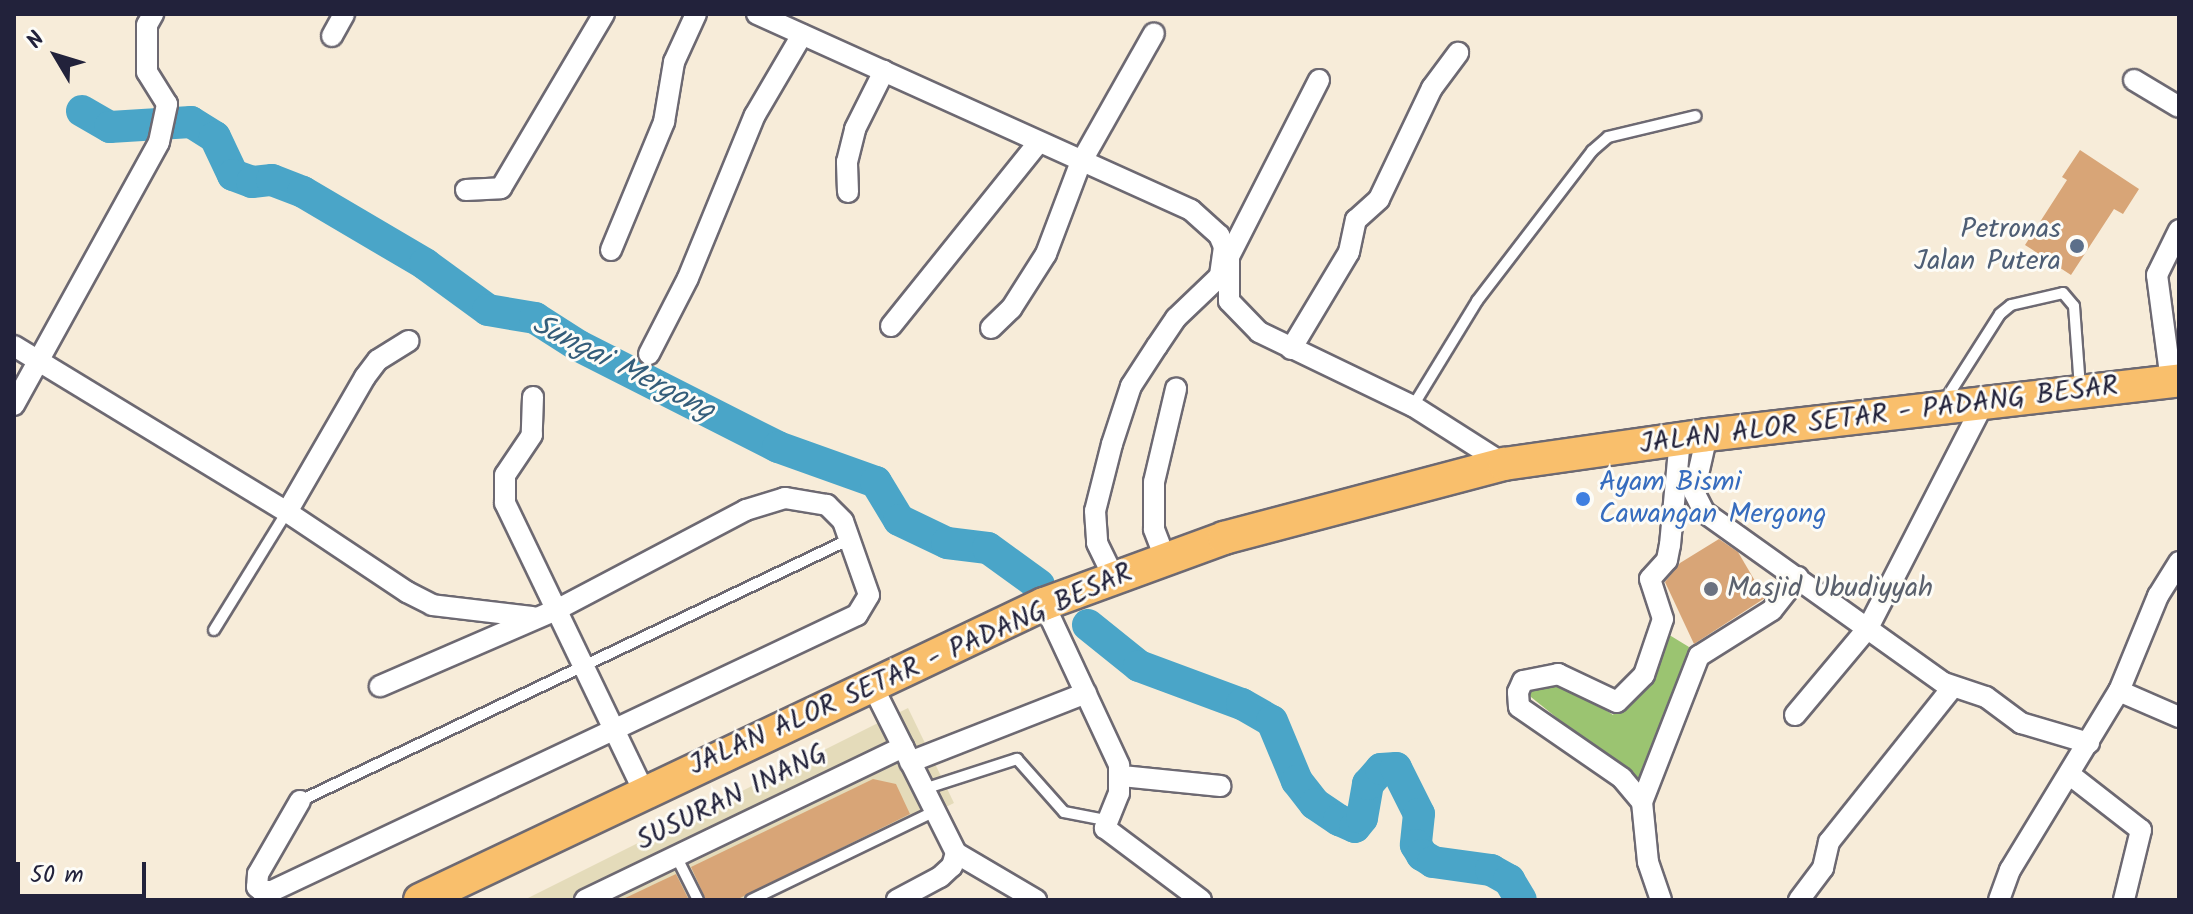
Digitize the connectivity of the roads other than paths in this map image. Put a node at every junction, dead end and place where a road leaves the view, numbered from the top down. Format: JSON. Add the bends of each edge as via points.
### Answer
{"nodes":[{"id":1,"x":153,"y":14,"type":"edge"},
{"id":2,"x":344,"y":14,"type":"edge"},
{"id":3,"x":604,"y":14,"type":"edge"},
{"id":4,"x":696,"y":14,"type":"edge"},
{"id":5,"x":757,"y":14,"type":"edge"},
{"id":6,"x":1154,"y":33,"type":"dead end"},
{"id":7,"x":802,"y":35,"type":"junction"},
{"id":8,"x":332,"y":36,"type":"dead end"},
{"id":9,"x":1458,"y":53,"type":"dead end"},
{"id":10,"x":884,"y":71,"type":"junction"},
{"id":11,"x":1319,"y":80,"type":"dead end"},
{"id":12,"x":2134,"y":80,"type":"dead end"},
{"id":13,"x":2179,"y":107,"type":"edge"},
{"id":14,"x":1696,"y":116,"type":"dead end"},
{"id":15,"x":1038,"y":143,"type":"junction"},
{"id":16,"x":1080,"y":164,"type":"junction"},
{"id":17,"x":466,"y":190,"type":"dead end"},
{"id":18,"x":848,"y":192,"type":"dead end"},
{"id":19,"x":2179,"y":230,"type":"edge"},
{"id":20,"x":611,"y":250,"type":"dead end"},
{"id":21,"x":1220,"y":276,"type":"junction"},
{"id":22,"x":1229,"y":301,"type":"junction"},
{"id":23,"x":891,"y":326,"type":"dead end"},
{"id":24,"x":991,"y":328,"type":"dead end"},
{"id":25,"x":409,"y":341,"type":"dead end"},
{"id":26,"x":14,"y":346,"type":"edge"},
{"id":27,"x":1291,"y":349,"type":"junction"},
{"id":28,"x":649,"y":354,"type":"dead end"},
{"id":29,"x":39,"y":362,"type":"junction"},
{"id":30,"x":2175,"y":380,"type":"edge"},
{"id":31,"x":1176,"y":389,"type":"dead end"},
{"id":32,"x":2080,"y":390,"type":"junction"},
{"id":33,"x":533,"y":397,"type":"dead end"},
{"id":34,"x":1984,"y":402,"type":"junction"},
{"id":35,"x":14,"y":405,"type":"edge"},
{"id":36,"x":1413,"y":406,"type":"junction"},
{"id":37,"x":1941,"y":407,"type":"junction"},
{"id":38,"x":1693,"y":437,"type":"junction"},
{"id":39,"x":1504,"y":464,"type":"junction"},
{"id":40,"x":287,"y":512,"type":"junction"},
{"id":41,"x":850,"y":539,"type":"junction"},
{"id":42,"x":1165,"y":558,"type":"junction"},
{"id":43,"x":2179,"y":562,"type":"edge"},
{"id":44,"x":1113,"y":576,"type":"junction"},
{"id":45,"x":1798,"y":577,"type":"junction"},
{"id":46,"x":1044,"y":604,"type":"junction"},
{"id":47,"x":556,"y":610,"type":"junction"},
{"id":48,"x":532,"y":617,"type":"junction"},
{"id":49,"x":1868,"y":628,"type":"junction"},
{"id":50,"x":214,"y":630,"type":"dead end"},
{"id":51,"x":584,"y":670,"type":"junction"},
{"id":52,"x":871,"y":683,"type":"junction"},
{"id":53,"x":380,"y":686,"type":"dead end"},
{"id":54,"x":1952,"y":688,"type":"junction"},
{"id":55,"x":2119,"y":691,"type":"junction"},
{"id":56,"x":1086,"y":693,"type":"junction"},
{"id":57,"x":1795,"y":715,"type":"dead end"},
{"id":58,"x":2179,"y":717,"type":"edge"},
{"id":59,"x":612,"y":729,"type":"junction"},
{"id":60,"x":2089,"y":743,"type":"junction"},
{"id":61,"x":907,"y":755,"type":"junction"},
{"id":62,"x":2069,"y":774,"type":"junction"},
{"id":63,"x":1122,"y":776,"type":"junction"},
{"id":64,"x":1220,"y":786,"type":"dead end"},
{"id":65,"x":924,"y":789,"type":"junction"},
{"id":66,"x":644,"y":792,"type":"junction"},
{"id":67,"x":300,"y":801,"type":"joint"},
{"id":68,"x":1642,"y":802,"type":"junction"},
{"id":69,"x":935,"y":811,"type":"junction"},
{"id":70,"x":1105,"y":820,"type":"junction"},
{"id":71,"x":956,"y":853,"type":"junction"},
{"id":72,"x":676,"y":856,"type":"junction"},
{"id":73,"x":420,"y":900,"type":"edge"},
{"id":74,"x":585,"y":900,"type":"edge"},
{"id":75,"x":698,"y":900,"type":"edge"},
{"id":76,"x":751,"y":900,"type":"edge"},
{"id":77,"x":897,"y":900,"type":"edge"},
{"id":78,"x":1036,"y":900,"type":"edge"},
{"id":79,"x":1201,"y":900,"type":"edge"},
{"id":80,"x":1661,"y":900,"type":"edge"},
{"id":81,"x":1799,"y":900,"type":"edge"},
{"id":82,"x":1999,"y":900,"type":"edge"},
{"id":83,"x":2124,"y":900,"type":"edge"}],
"edges":[{"from":1,"to":29,"type":"street","via":[[147,25],[147,72],[167,104],[159,142]]},
{"from":2,"to":8,"type":"street"},
{"from":3,"to":17,"type":"street","via":[[501,188]]},
{"from":4,"to":20,"type":"street","via":[[674,62],[664,122]]},
{"from":5,"to":7,"type":"street"},
{"from":6,"to":16,"type":"street"},
{"from":7,"to":10,"type":"street"},
{"from":7,"to":28,"type":"street","via":[[755,115],[688,278]]},
{"from":9,"to":27,"type":"street","via":[[1432,88],[1379,199],[1356,220],[1349,252]]},
{"from":10,"to":15,"type":"street"},
{"from":10,"to":18,"type":"street","via":[[855,129],[847,162]]},
{"from":11,"to":22,"type":"street","via":[[1229,257]]},
{"from":12,"to":13,"type":"street"},
{"from":14,"to":36,"type":"lane","via":[[1608,137],[1592,151],[1477,301]]},
{"from":15,"to":16,"type":"street"},
{"from":15,"to":23,"type":"street"},
{"from":16,"to":21,"type":"street","via":[[1191,210],[1211,225],[1224,247]]},
{"from":16,"to":24,"type":"street","via":[[1046,254],[1011,309]]},
{"from":19,"to":30,"type":"street","via":[[2157,275]]},
{"from":21,"to":22,"type":"street"},
{"from":21,"to":44,"type":"street","via":[[1176,318],[1131,386],[1095,511],[1097,543]]},
{"from":22,"to":27,"type":"street","via":[[1259,332]]},
{"from":25,"to":40,"type":"street","via":[[378,360],[365,377]]},
{"from":26,"to":29,"type":"street"},
{"from":27,"to":36,"type":"street"},
{"from":29,"to":35,"type":"street"},
{"from":29,"to":40,"type":"street"},
{"from":30,"to":32,"type":"main road","name":"JALAN ALOR SETAR - PADANG BESAR"},
{"from":31,"to":42,"type":"street","via":[[1154,482],[1154,529]]},
{"from":32,"to":34,"type":"main road","name":"JALAN ALOR SETAR - PADANG BESAR"},
{"from":32,"to":37,"type":"lane","via":[[2074,306],[2063,293],[2011,305],[2000,314]]},
{"from":33,"to":47,"type":"street","via":[[532,435],[505,475],[502,490]]},
{"from":34,"to":37,"type":"main road","name":"JALAN ALOR SETAR - PADANG BESAR"},
{"from":34,"to":49,"type":"street"},
{"from":36,"to":39,"type":"street"},
{"from":37,"to":38,"type":"main road","name":"JALAN ALOR SETAR - PADANG BESAR"},
{"from":38,"to":39,"type":"main road","name":"JALAN ALOR SETAR - PADANG BESAR"},
{"from":38,"to":45,"type":"street","via":[[1695,502]]},
{"from":38,"to":68,"type":"street","via":[[1667,560],[1650,579],[1663,619],[1644,675],[1617,702],[1558,674],[1523,681],[1518,692],[1519,707],[1622,778]]},
{"from":39,"to":42,"type":"main road","name":"JALAN ALOR SETAR - PADANG BESAR","via":[[1364,497]]},
{"from":40,"to":48,"type":"street","via":[[432,605]]},
{"from":40,"to":50,"type":"lane"},
{"from":41,"to":47,"type":"street","via":[[827,505],[785,498],[746,510]]},
{"from":41,"to":51,"type":"lane"},
{"from":41,"to":59,"type":"street","via":[[869,595],[857,615]]},
{"from":42,"to":44,"type":"main road","name":"JALAN ALOR SETAR - PADANG BESAR"},
{"from":43,"to":55,"type":"street","via":[[2158,596]]},
{"from":44,"to":46,"type":"main road","name":"JALAN ALOR SETAR - PADANG BESAR"},
{"from":45,"to":49,"type":"street"},
{"from":45,"to":68,"type":"street","via":[[1772,610],[1699,656]]},
{"from":46,"to":52,"type":"main road","name":"JALAN ALOR SETAR - PADANG BESAR"},
{"from":46,"to":56,"type":"street"},
{"from":47,"to":48,"type":"street"},
{"from":47,"to":51,"type":"street"},
{"from":48,"to":53,"type":"street"},
{"from":49,"to":54,"type":"street"},
{"from":49,"to":57,"type":"street"},
{"from":51,"to":59,"type":"street"},
{"from":51,"to":67,"type":"lane"},
{"from":52,"to":61,"type":"street"},
{"from":52,"to":66,"type":"main road","name":"JALAN ALOR SETAR - PADANG BESAR"},
{"from":54,"to":60,"type":"street","via":[[1986,697],[2021,723]]},
{"from":54,"to":81,"type":"street","via":[[1829,842],[1823,868]]},
{"from":55,"to":58,"type":"street"},
{"from":55,"to":60,"type":"street"},
{"from":56,"to":61,"type":"street","name":"SUSURAN INANG"},
{"from":56,"to":63,"type":"street"},
{"from":59,"to":66,"type":"street"},
{"from":59,"to":67,"type":"street","via":[[272,891],[262,891],[258,874]]},
{"from":60,"to":62,"type":"street"},
{"from":61,"to":65,"type":"street"},
{"from":61,"to":72,"type":"street","name":"SUSURAN INANG"},
{"from":62,"to":82,"type":"street","via":[[2010,870]]},
{"from":62,"to":83,"type":"street","via":[[2141,830]]},
{"from":63,"to":64,"type":"street"},
{"from":63,"to":70,"type":"street"},
{"from":65,"to":69,"type":"street"},
{"from":65,"to":70,"type":"lane","via":[[1017,759],[1064,812]]},
{"from":66,"to":73,"type":"main road","name":"JALAN ALOR SETAR - PADANG BESAR"},
{"from":68,"to":80,"type":"street","via":[[1648,862]]},
{"from":69,"to":71,"type":"street"},
{"from":69,"to":76,"type":"lane"},
{"from":70,"to":79,"type":"street","via":[[1114,838]]},
{"from":71,"to":77,"type":"street","via":[[940,877]]},
{"from":71,"to":78,"type":"street"},
{"from":72,"to":74,"type":"street","name":"SUSURAN INANG"},
{"from":72,"to":75,"type":"lane"}]}
